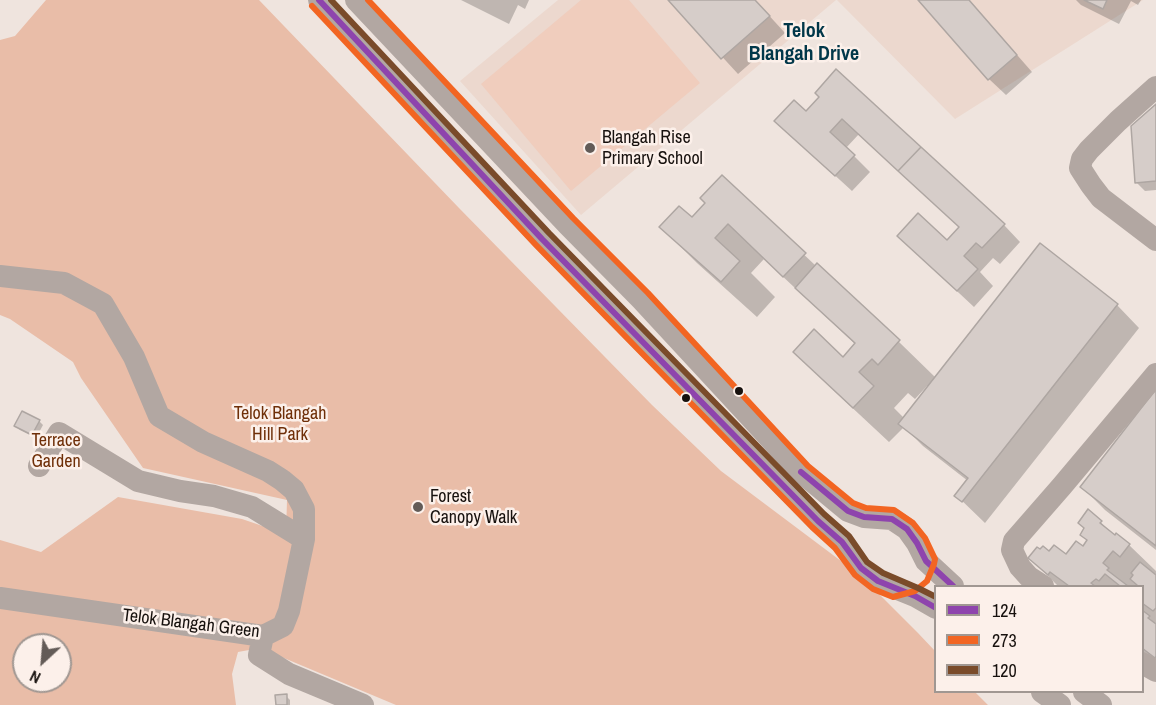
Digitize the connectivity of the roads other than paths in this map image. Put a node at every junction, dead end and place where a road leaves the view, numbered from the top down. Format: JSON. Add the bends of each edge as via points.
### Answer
{"nodes":[{"id":1,"x":319,"y":0,"type":"edge"},
{"id":2,"x":357,"y":0,"type":"edge"},
{"id":3,"x":1156,"y":87,"type":"edge"},
{"id":4,"x":1156,"y":240,"type":"edge"},
{"id":5,"x":0,"y":276,"type":"edge"},
{"id":6,"x":1156,"y":374,"type":"edge"},
{"id":7,"x":39,"y":466,"type":"dead end"},
{"id":8,"x":304,"y":539,"type":"junction"},
{"id":9,"x":926,"y":561,"type":"junction"},
{"id":10,"x":952,"y":585,"type":"edge"},
{"id":11,"x":1041,"y":585,"type":"edge"},
{"id":12,"x":894,"y":588,"type":"junction"},
{"id":13,"x":0,"y":598,"type":"edge"},
{"id":14,"x":934,"y":607,"type":"edge"},
{"id":15,"x":263,"y":636,"type":"junction"},
{"id":16,"x":1043,"y":693,"type":"edge"},
{"id":17,"x":1085,"y":693,"type":"edge"},
{"id":18,"x":363,"y":705,"type":"edge"},
{"id":19,"x":1060,"y":705,"type":"edge"},
{"id":20,"x":1101,"y":705,"type":"edge"}],
"edges":[{"from":1,"to":12,"type":"street","via":[[542,239],[842,542],[861,568]]},
{"from":2,"to":9,"type":"street","via":[[802,473],[848,511],[864,517],[892,519],[907,529]]},
{"from":3,"to":4,"type":"street","via":[[1089,150],[1080,168],[1101,198]]},
{"from":5,"to":8,"type":"street","name":"Telok Blangah Green","via":[[64,283],[103,304],[134,357],[159,416],[203,442],[268,471],[294,490],[304,509]]},
{"from":6,"to":11,"type":"street","via":[[1014,541],[1012,550],[1020,567]]},
{"from":7,"to":8,"type":"street","via":[[59,433],[138,481],[252,507]]},
{"from":8,"to":15,"type":"street","name":"Telok Blangah Green","via":[[286,619],[283,626]]},
{"from":9,"to":10,"type":"street"},
{"from":9,"to":12,"type":"street","via":[[921,574],[911,583]]},
{"from":12,"to":14,"type":"street"},
{"from":13,"to":15,"type":"street","name":"Telok Blangah Green"},
{"from":15,"to":18,"type":"street","via":[[259,655],[290,674]]},
{"from":16,"to":19,"type":"street"},
{"from":17,"to":20,"type":"street"}]}
